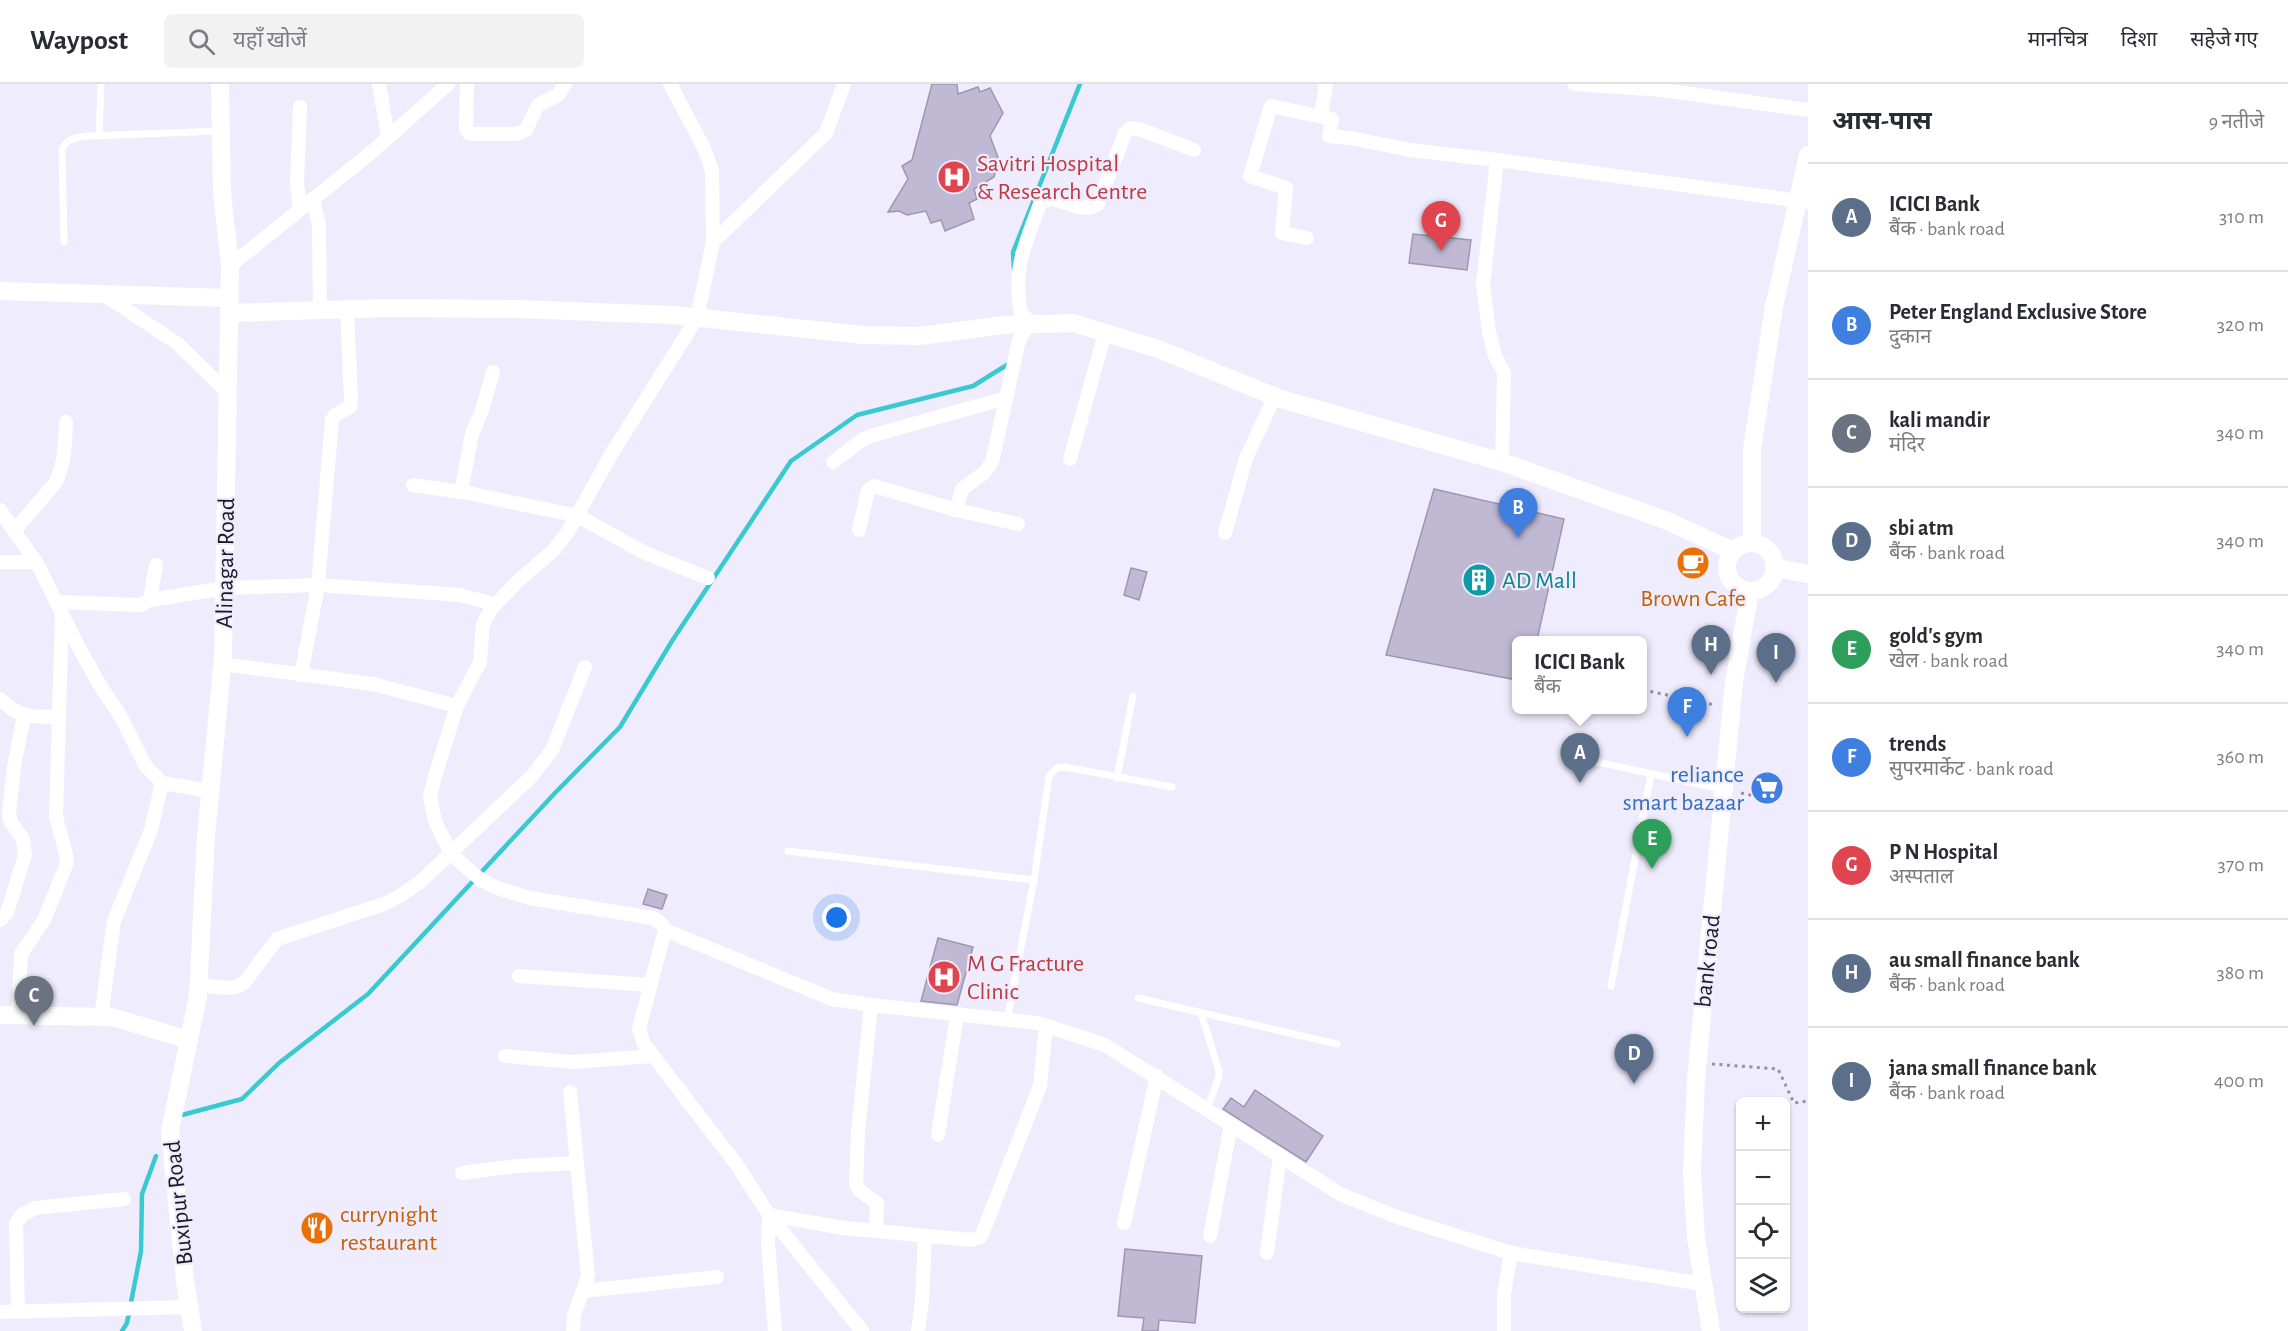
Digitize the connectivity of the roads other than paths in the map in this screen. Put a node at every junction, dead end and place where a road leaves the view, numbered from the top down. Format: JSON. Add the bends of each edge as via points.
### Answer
{"nodes":[{"id":1,"x":101,"y":84,"type":"edge"},
{"id":2,"x":220,"y":84,"type":"edge"},
{"id":3,"x":379,"y":84,"type":"edge"},
{"id":4,"x":448,"y":84,"type":"edge"},
{"id":5,"x":467,"y":84,"type":"edge"},
{"id":6,"x":565,"y":84,"type":"edge"},
{"id":7,"x":670,"y":84,"type":"edge"},
{"id":8,"x":844,"y":84,"type":"edge"},
{"id":9,"x":1326,"y":84,"type":"edge"},
{"id":10,"x":1574,"y":84,"type":"edge"},
{"id":11,"x":300,"y":107,"type":"dead end"},
{"id":12,"x":1808,"y":110,"type":"edge"},
{"id":13,"x":1321,"y":117,"type":"junction"},
{"id":14,"x":220,"y":131,"type":"junction"},
{"id":15,"x":99,"y":136,"type":"junction"},
{"id":16,"x":388,"y":137,"type":"junction"},
{"id":17,"x":1194,"y":150,"type":"dead end"},
{"id":18,"x":1808,"y":155,"type":"edge"},
{"id":19,"x":1497,"y":160,"type":"junction"},
{"id":20,"x":313,"y":199,"type":"junction"},
{"id":21,"x":1803,"y":201,"type":"edge"},
{"id":22,"x":300,"y":209,"type":"junction"},
{"id":23,"x":1307,"y":238,"type":"dead end"},
{"id":24,"x":64,"y":242,"type":"dead end"},
{"id":25,"x":713,"y":242,"type":"junction"},
{"id":26,"x":230,"y":266,"type":"junction"},
{"id":27,"x":0,"y":291,"type":"edge"},
{"id":28,"x":103,"y":294,"type":"junction"},
{"id":29,"x":230,"y":306,"type":"junction"},
{"id":30,"x":346,"y":309,"type":"junction"},
{"id":31,"x":320,"y":310,"type":"junction"},
{"id":32,"x":697,"y":318,"type":"junction"},
{"id":33,"x":1026,"y":325,"type":"junction"},
{"id":34,"x":1105,"y":333,"type":"junction"},
{"id":35,"x":493,"y":372,"type":"dead end"},
{"id":36,"x":228,"y":393,"type":"junction"},
{"id":37,"x":1275,"y":396,"type":"junction"},
{"id":38,"x":1006,"y":398,"type":"junction"},
{"id":39,"x":66,"y":422,"type":"dead end"},
{"id":40,"x":1070,"y":459,"type":"dead end"},
{"id":41,"x":833,"y":462,"type":"dead end"},
{"id":42,"x":1502,"y":462,"type":"junction"},
{"id":43,"x":413,"y":485,"type":"dead end"},
{"id":44,"x":461,"y":492,"type":"junction"},
{"id":45,"x":0,"y":510,"type":"edge"},
{"id":46,"x":956,"y":510,"type":"junction"},
{"id":47,"x":578,"y":516,"type":"junction"},
{"id":48,"x":1018,"y":524,"type":"dead end"},
{"id":49,"x":859,"y":530,"type":"dead end"},
{"id":50,"x":14,"y":531,"type":"junction"},
{"id":51,"x":1225,"y":533,"type":"dead end"},
{"id":52,"x":1752,"y":543,"type":"junction"},
{"id":53,"x":1733,"y":551,"type":"junction"},
{"id":54,"x":0,"y":562,"type":"edge"},
{"id":55,"x":36,"y":562,"type":"junction"},
{"id":56,"x":156,"y":565,"type":"dead end"},
{"id":57,"x":1774,"y":568,"type":"junction"},
{"id":58,"x":1808,"y":574,"type":"edge"},
{"id":59,"x":708,"y":578,"type":"dead end"},
{"id":60,"x":318,"y":585,"type":"junction"},
{"id":61,"x":225,"y":588,"type":"junction"},
{"id":62,"x":1750,"y":591,"type":"junction"},
{"id":63,"x":150,"y":600,"type":"junction"},
{"id":64,"x":494,"y":604,"type":"junction"},
{"id":65,"x":59,"y":607,"type":"junction"},
{"id":66,"x":222,"y":664,"type":"junction"},
{"id":67,"x":585,"y":667,"type":"dead end"},
{"id":68,"x":301,"y":675,"type":"junction"},
{"id":69,"x":1133,"y":696,"type":"dead end"},
{"id":70,"x":0,"y":699,"type":"edge"},
{"id":71,"x":457,"y":706,"type":"junction"},
{"id":72,"x":24,"y":716,"type":"junction"},
{"id":73,"x":59,"y":717,"type":"junction"},
{"id":74,"x":1566,"y":755,"type":"dead end"},
{"id":75,"x":1651,"y":774,"type":"junction"},
{"id":76,"x":1117,"y":778,"type":"junction"},
{"id":77,"x":162,"y":783,"type":"junction"},
{"id":78,"x":1172,"y":788,"type":"dead end"},
{"id":79,"x":1724,"y":789,"type":"junction"},
{"id":80,"x":211,"y":791,"type":"junction"},
{"id":81,"x":788,"y":851,"type":"dead end"},
{"id":82,"x":451,"y":854,"type":"junction"},
{"id":83,"x":1034,"y":880,"type":"junction"},
{"id":84,"x":0,"y":920,"type":"edge"},
{"id":85,"x":665,"y":930,"type":"junction"},
{"id":86,"x":519,"y":976,"type":"dead end"},
{"id":87,"x":199,"y":984,"type":"junction"},
{"id":88,"x":650,"y":985,"type":"junction"},
{"id":89,"x":1611,"y":986,"type":"dead end"},
{"id":90,"x":1138,"y":998,"type":"dead end"},
{"id":91,"x":871,"y":1005,"type":"junction"},
{"id":92,"x":1202,"y":1013,"type":"junction"},
{"id":93,"x":9,"y":1015,"type":"edge"},
{"id":94,"x":957,"y":1015,"type":"junction"},
{"id":95,"x":101,"y":1017,"type":"junction"},
{"id":96,"x":1007,"y":1020,"type":"junction"},
{"id":97,"x":1046,"y":1026,"type":"junction"},
{"id":98,"x":189,"y":1040,"type":"junction"},
{"id":99,"x":1337,"y":1044,"type":"dead end"},
{"id":100,"x":505,"y":1056,"type":"dead end"},
{"id":101,"x":653,"y":1056,"type":"junction"},
{"id":102,"x":1156,"y":1076,"type":"junction"},
{"id":103,"x":570,"y":1092,"type":"dead end"},
{"id":104,"x":1207,"y":1109,"type":"junction"},
{"id":105,"x":1231,"y":1124,"type":"junction"},
{"id":106,"x":938,"y":1135,"type":"dead end"},
{"id":107,"x":1280,"y":1156,"type":"junction"},
{"id":108,"x":577,"y":1163,"type":"junction"},
{"id":109,"x":462,"y":1173,"type":"dead end"},
{"id":110,"x":124,"y":1199,"type":"dead end"},
{"id":111,"x":769,"y":1215,"type":"junction"},
{"id":112,"x":1124,"y":1222,"type":"dead end"},
{"id":113,"x":876,"y":1231,"type":"junction"},
{"id":114,"x":925,"y":1236,"type":"junction"},
{"id":115,"x":1210,"y":1236,"type":"dead end"},
{"id":116,"x":1511,"y":1252,"type":"junction"},
{"id":117,"x":1268,"y":1253,"type":"dead end"},
{"id":118,"x":717,"y":1276,"type":"dead end"},
{"id":119,"x":1703,"y":1284,"type":"junction"},
{"id":120,"x":583,"y":1291,"type":"junction"},
{"id":121,"x":189,"y":1307,"type":"junction"},
{"id":122,"x":18,"y":1311,"type":"junction"},
{"id":123,"x":0,"y":1312,"type":"edge"},
{"id":124,"x":193,"y":1331,"type":"edge"},
{"id":125,"x":573,"y":1331,"type":"edge"},
{"id":126,"x":775,"y":1331,"type":"edge"},
{"id":127,"x":862,"y":1331,"type":"edge"},
{"id":128,"x":918,"y":1331,"type":"edge"},
{"id":129,"x":1504,"y":1331,"type":"edge"},
{"id":130,"x":1711,"y":1331,"type":"edge"}],
"edges":[{"from":1,"to":15,"type":"lane"},
{"from":2,"to":14,"type":"main road","name":"Alinagar Road"},
{"from":3,"to":16,"type":"street"},
{"from":4,"to":16,"type":"street"},
{"from":5,"to":6,"type":"street","via":[[469,133],[516,134],[526,130],[538,105],[558,95]]},
{"from":7,"to":25,"type":"street","via":[[712,171]]},
{"from":8,"to":25,"type":"street","via":[[826,133]]},
{"from":9,"to":13,"type":"street"},
{"from":10,"to":12,"type":"street","via":[[1662,90]]},
{"from":11,"to":22,"type":"street"},
{"from":13,"to":19,"type":"street","via":[[1332,119],[1329,136]]},
{"from":13,"to":23,"type":"street","via":[[1271,106],[1250,176],[1286,188],[1282,233]]},
{"from":14,"to":15,"type":"lane"},
{"from":14,"to":26,"type":"main road","name":"Alinagar Road"},
{"from":15,"to":24,"type":"lane","via":[[69,139],[62,150]]},
{"from":16,"to":20,"type":"street"},
{"from":17,"to":33,"type":"street","via":[[1131,128],[1125,133],[1098,204],[1084,209],[1052,198],[1040,204],[1017,278]]},
{"from":18,"to":21,"type":"main road"},
{"from":19,"to":21,"type":"street"},
{"from":19,"to":42,"type":"street","via":[[1483,285],[1489,331],[1504,373]]},
{"from":20,"to":22,"type":"street"},
{"from":20,"to":31,"type":"street","via":[[319,226]]},
{"from":21,"to":52,"type":"main road","via":[[1774,307],[1752,449]]},
{"from":22,"to":26,"type":"street"},
{"from":25,"to":32,"type":"street"},
{"from":26,"to":29,"type":"main road","name":"Alinagar Road"},
{"from":27,"to":28,"type":"main road"},
{"from":28,"to":29,"type":"main road"},
{"from":28,"to":36,"type":"street","via":[[178,344]]},
{"from":29,"to":31,"type":"main road"},
{"from":29,"to":36,"type":"main road","name":"Alinagar Road"},
{"from":30,"to":31,"type":"main road"},
{"from":30,"to":32,"type":"main road","via":[[517,309]]},
{"from":30,"to":60,"type":"street","via":[[351,401],[350,407],[332,420]]},
{"from":32,"to":33,"type":"main road","via":[[863,335],[920,336]]},
{"from":32,"to":47,"type":"street","via":[[612,453]]},
{"from":33,"to":34,"type":"main road","via":[[1073,323]]},
{"from":33,"to":38,"type":"street"},
{"from":34,"to":37,"type":"main road","via":[[1158,349]]},
{"from":34,"to":40,"type":"street"},
{"from":35,"to":44,"type":"street","via":[[472,434]]},
{"from":36,"to":61,"type":"main road","name":"Alinagar Road"},
{"from":37,"to":42,"type":"main road"},
{"from":37,"to":51,"type":"street","via":[[1246,458]]},
{"from":38,"to":41,"type":"street","via":[[874,435]]},
{"from":38,"to":46,"type":"street","via":[[992,462],[962,489]]},
{"from":39,"to":50,"type":"street","via":[[64,457],[56,482]]},
{"from":42,"to":53,"type":"main road","via":[[1665,520]]},
{"from":43,"to":44,"type":"street"},
{"from":44,"to":47,"type":"street"},
{"from":45,"to":50,"type":"street"},
{"from":46,"to":48,"type":"street"},
{"from":46,"to":49,"type":"street","via":[[874,486],[868,490]]},
{"from":47,"to":59,"type":"street","via":[[645,553]]},
{"from":47,"to":64,"type":"street","via":[[554,550]]},
{"from":50,"to":55,"type":"street"},
{"from":52,"to":53,"type":"main road"},
{"from":52,"to":57,"type":"main road","via":[[1765,549]]},
{"from":53,"to":62,"type":"main road","via":[[1728,559],[1728,573],[1736,586]]},
{"from":54,"to":55,"type":"street"},
{"from":55,"to":65,"type":"street"},
{"from":56,"to":63,"type":"street"},
{"from":57,"to":58,"type":"main road"},
{"from":57,"to":62,"type":"main road","via":[[1764,587]]},
{"from":60,"to":61,"type":"street"},
{"from":60,"to":64,"type":"street","via":[[460,595]]},
{"from":60,"to":68,"type":"street"},
{"from":61,"to":63,"type":"street"},
{"from":61,"to":66,"type":"main road","name":"Alinagar Road"},
{"from":62,"to":79,"type":"main road","name":"bank road","via":[[1734,682]]},
{"from":63,"to":65,"type":"street","via":[[141,605]]},
{"from":64,"to":71,"type":"street","via":[[483,624],[480,662]]},
{"from":65,"to":73,"type":"street"},
{"from":65,"to":77,"type":"street","via":[[146,765]]},
{"from":66,"to":68,"type":"street"},
{"from":66,"to":80,"type":"main road","name":"Alinagar Road"},
{"from":67,"to":82,"type":"street","via":[[552,750],[532,776]]},
{"from":68,"to":71,"type":"street","via":[[392,688]]},
{"from":69,"to":76,"type":"lane"},
{"from":70,"to":72,"type":"street"},
{"from":71,"to":82,"type":"street","via":[[430,797],[435,821]]},
{"from":72,"to":73,"type":"street"},
{"from":72,"to":84,"type":"street","via":[[9,815],[24,839],[25,855],[8,913]]},
{"from":73,"to":93,"type":"street","via":[[56,817],[67,863],[44,920],[21,954]]},
{"from":74,"to":75,"type":"lane"},
{"from":75,"to":79,"type":"lane"},
{"from":75,"to":89,"type":"lane"},
{"from":76,"to":78,"type":"lane"},
{"from":76,"to":83,"type":"lane","via":[[1065,767],[1053,771],[1049,776]]},
{"from":77,"to":80,"type":"street"},
{"from":77,"to":95,"type":"street","via":[[151,830],[114,921]]},
{"from":79,"to":119,"type":"main road","name":"bank road","via":[[1696,1079],[1692,1161]]},
{"from":80,"to":87,"type":"main road","name":"Alinagar Road"},
{"from":81,"to":83,"type":"lane"},
{"from":82,"to":85,"type":"street","via":[[476,877],[498,888],[530,898],[653,918]]},
{"from":82,"to":87,"type":"street","via":[[420,882],[384,904],[277,939],[238,987]]},
{"from":83,"to":96,"type":"lane"},
{"from":85,"to":88,"type":"street"},
{"from":85,"to":91,"type":"street","via":[[832,999]]},
{"from":86,"to":88,"type":"street"},
{"from":87,"to":98,"type":"main road","name":"Alinagar Road"},
{"from":88,"to":101,"type":"street","via":[[639,1029]]},
{"from":90,"to":92,"type":"lane"},
{"from":91,"to":94,"type":"street"},
{"from":91,"to":113,"type":"street","via":[[856,1183],[876,1203]]},
{"from":92,"to":99,"type":"lane"},
{"from":92,"to":104,"type":"lane","via":[[1219,1071]]},
{"from":93,"to":95,"type":"main road"},
{"from":94,"to":96,"type":"street"},
{"from":94,"to":106,"type":"street"},
{"from":95,"to":98,"type":"main road"},
{"from":96,"to":97,"type":"street"},
{"from":97,"to":102,"type":"street","via":[[1106,1045]]},
{"from":97,"to":114,"type":"street","via":[[1041,1086],[984,1232],[980,1238],[971,1240]]},
{"from":98,"to":121,"type":"main road","name":"Buxipur Road","via":[[170,1131]]},
{"from":100,"to":101,"type":"street","via":[[573,1062]]},
{"from":101,"to":111,"type":"street","via":[[737,1165]]},
{"from":102,"to":104,"type":"street"},
{"from":102,"to":112,"type":"street"},
{"from":103,"to":108,"type":"street"},
{"from":104,"to":105,"type":"street"},
{"from":105,"to":107,"type":"street"},
{"from":105,"to":115,"type":"street"},
{"from":107,"to":116,"type":"street","via":[[1350,1198],[1397,1217]]},
{"from":107,"to":117,"type":"street"},
{"from":108,"to":109,"type":"street"},
{"from":108,"to":120,"type":"street","via":[[588,1276]]},
{"from":110,"to":122,"type":"street","via":[[34,1208],[22,1215],[16,1224]]},
{"from":111,"to":113,"type":"street"},
{"from":111,"to":126,"type":"street"},
{"from":111,"to":127,"type":"street"},
{"from":113,"to":114,"type":"street"},
{"from":114,"to":128,"type":"street"},
{"from":116,"to":119,"type":"street"},
{"from":116,"to":129,"type":"street","via":[[1504,1294]]},
{"from":118,"to":120,"type":"street"},
{"from":119,"to":130,"type":"main road","name":"bank road"},
{"from":120,"to":125,"type":"street"},
{"from":121,"to":122,"type":"street"},
{"from":121,"to":124,"type":"main road","name":"Buxipur Road"},
{"from":122,"to":123,"type":"street"}]}
